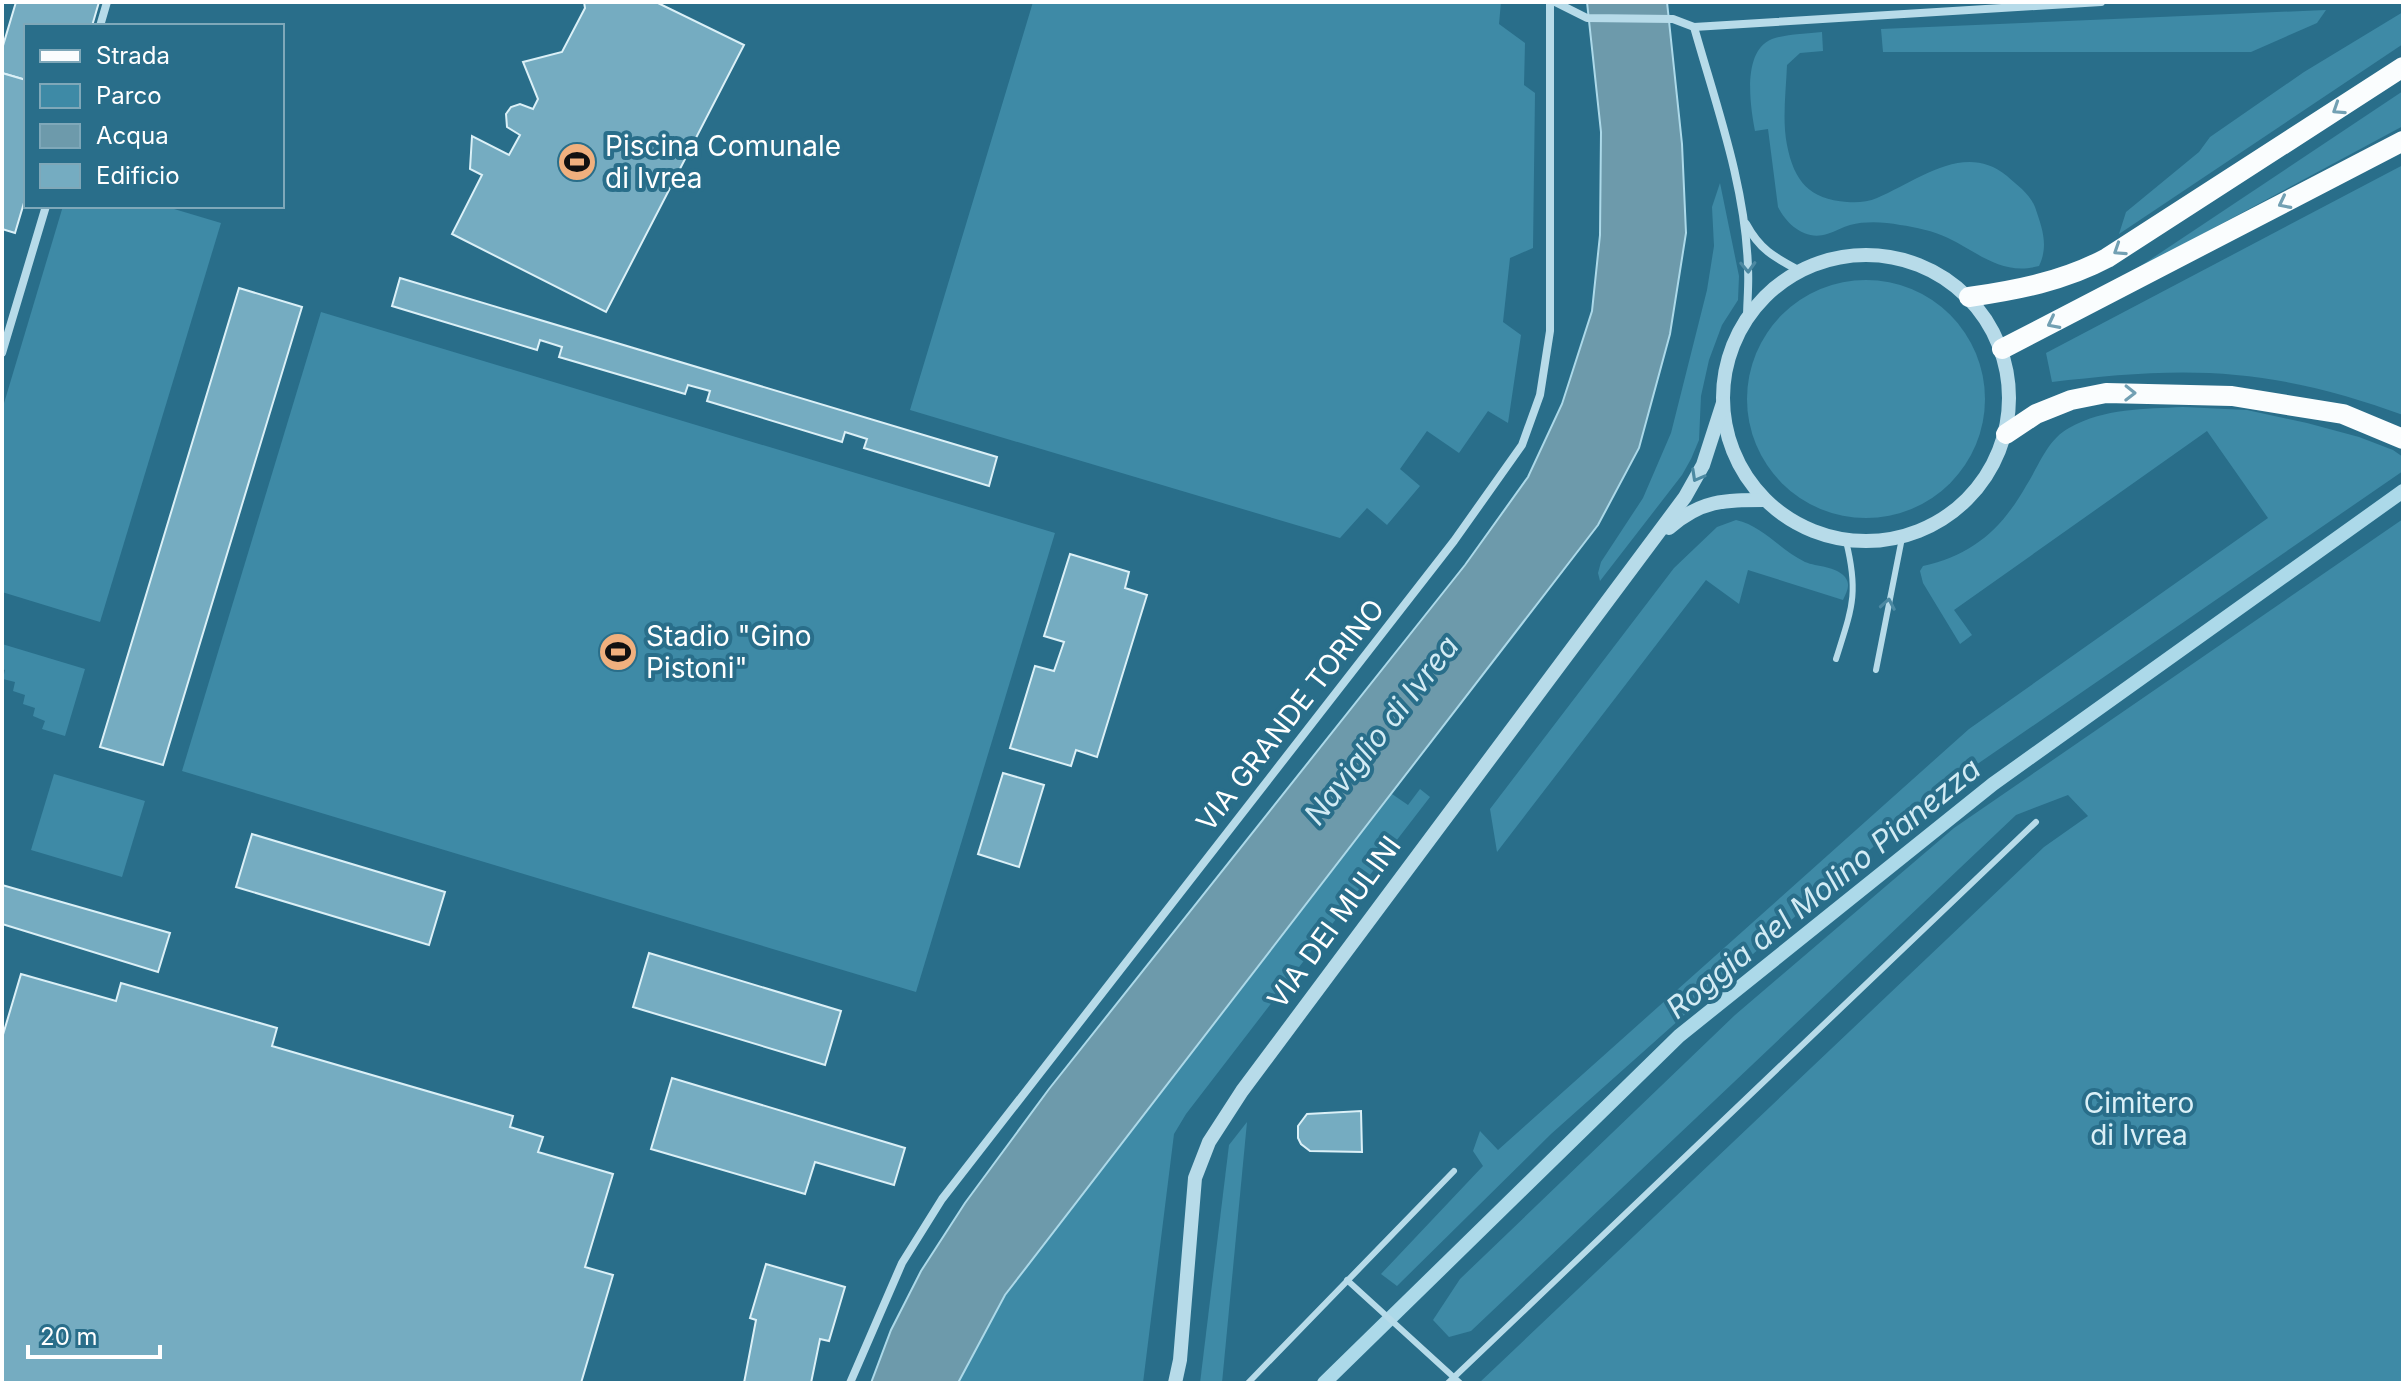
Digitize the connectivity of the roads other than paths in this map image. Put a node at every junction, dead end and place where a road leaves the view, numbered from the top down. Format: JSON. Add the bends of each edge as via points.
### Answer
{"nodes":[{"id":1,"x":107,"y":2,"type":"edge"},
{"id":2,"x":1553,"y":2,"type":"edge"},
{"id":3,"x":2101,"y":2,"type":"edge"},
{"id":4,"x":101,"y":24,"type":"edge"},
{"id":5,"x":1694,"y":27,"type":"junction"},
{"id":6,"x":2403,"y":67,"type":"edge"},
{"id":7,"x":2403,"y":141,"type":"edge"},
{"id":8,"x":45,"y":208,"type":"edge"},
{"id":9,"x":1742,"y":216,"type":"junction"},
{"id":10,"x":1800,"y":271,"type":"junction"},
{"id":11,"x":1969,"y":297,"type":"junction"},
{"id":12,"x":1747,"y":319,"type":"junction"},
{"id":13,"x":2002,"y":349,"type":"junction"},
{"id":14,"x":2,"y":353,"type":"edge"},
{"id":15,"x":1723,"y":403,"type":"junction"},
{"id":16,"x":2006,"y":434,"type":"junction"},
{"id":17,"x":2403,"y":439,"type":"edge"},
{"id":18,"x":1764,"y":500,"type":"junction"},
{"id":19,"x":1902,"y":538,"type":"junction"},
{"id":20,"x":1654,"y":541,"type":"junction"},
{"id":21,"x":1846,"y":541,"type":"junction"},
{"id":22,"x":1836,"y":659,"type":"dead end"},
{"id":23,"x":1876,"y":670,"type":"dead end"},
{"id":24,"x":2036,"y":822,"type":"dead end"},
{"id":25,"x":1454,"y":1171,"type":"dead end"},
{"id":26,"x":1347,"y":1280,"type":"junction"},
{"id":27,"x":1454,"y":1381,"type":"edge"},
{"id":28,"x":850,"y":1383,"type":"edge"},
{"id":29,"x":1175,"y":1383,"type":"edge"},
{"id":30,"x":1248,"y":1383,"type":"edge"}],
"edges":[{"from":1,"to":4,"type":"street"},
{"from":2,"to":5,"type":"street","via":[[1587,18],[1673,19]]},
{"from":2,"to":28,"type":"street","name":"VIA GRANDE TORINO","via":[[1550,331],[1540,395],[1522,445],[1463,529],[942,1199],[902,1263]]},
{"from":3,"to":5,"type":"street"},
{"from":5,"to":9,"type":"street"},
{"from":6,"to":11,"type":"main road","one_way":true,"via":[[2078,274]]},
{"from":7,"to":13,"type":"main road","one_way":true},
{"from":8,"to":14,"type":"street"},
{"from":9,"to":10,"type":"street","via":[[1770,255]]},
{"from":9,"to":12,"type":"street","one_way":true,"via":[[1749,271]]},
{"from":10,"to":11,"type":"street","via":[[1834,258],[1870,254],[1907,260],[1940,274]]},
{"from":10,"to":12,"type":"street","via":[[1770,291]]},
{"from":11,"to":13,"type":"street","via":[[1989,321]]},
{"from":12,"to":15,"type":"street","via":[[1733,345]]},
{"from":13,"to":16,"type":"street","via":[[2009,377]]},
{"from":15,"to":18,"type":"street","via":[[1728,438],[1743,472]]},
{"from":15,"to":20,"type":"street","name":"VIA DEI MULINI","one_way":true,"via":[[1703,465]]},
{"from":16,"to":17,"type":"main road","one_way":true,"via":[[2036,414],[2106,393],[2232,396],[2343,414]]},
{"from":16,"to":19,"type":"street","via":[[1991,470],[1968,500],[1937,523]]},
{"from":18,"to":20,"type":"street","name":"VIA DEI MULINI","via":[[1703,505]]},
{"from":18,"to":21,"type":"street","via":[[1788,520]]},
{"from":19,"to":21,"type":"street"},
{"from":23,"to":19,"type":"lane","one_way":true},
{"from":20,"to":29,"type":"street","name":"VIA DEI MULINI","via":[[1456,801],[1209,1142],[1195,1178]]},
{"from":21,"to":22,"type":"lane","via":[[1855,590]]},
{"from":24,"to":27,"type":"lane"},
{"from":25,"to":26,"type":"lane"},
{"from":26,"to":27,"type":"lane"},
{"from":26,"to":30,"type":"lane"}]}
